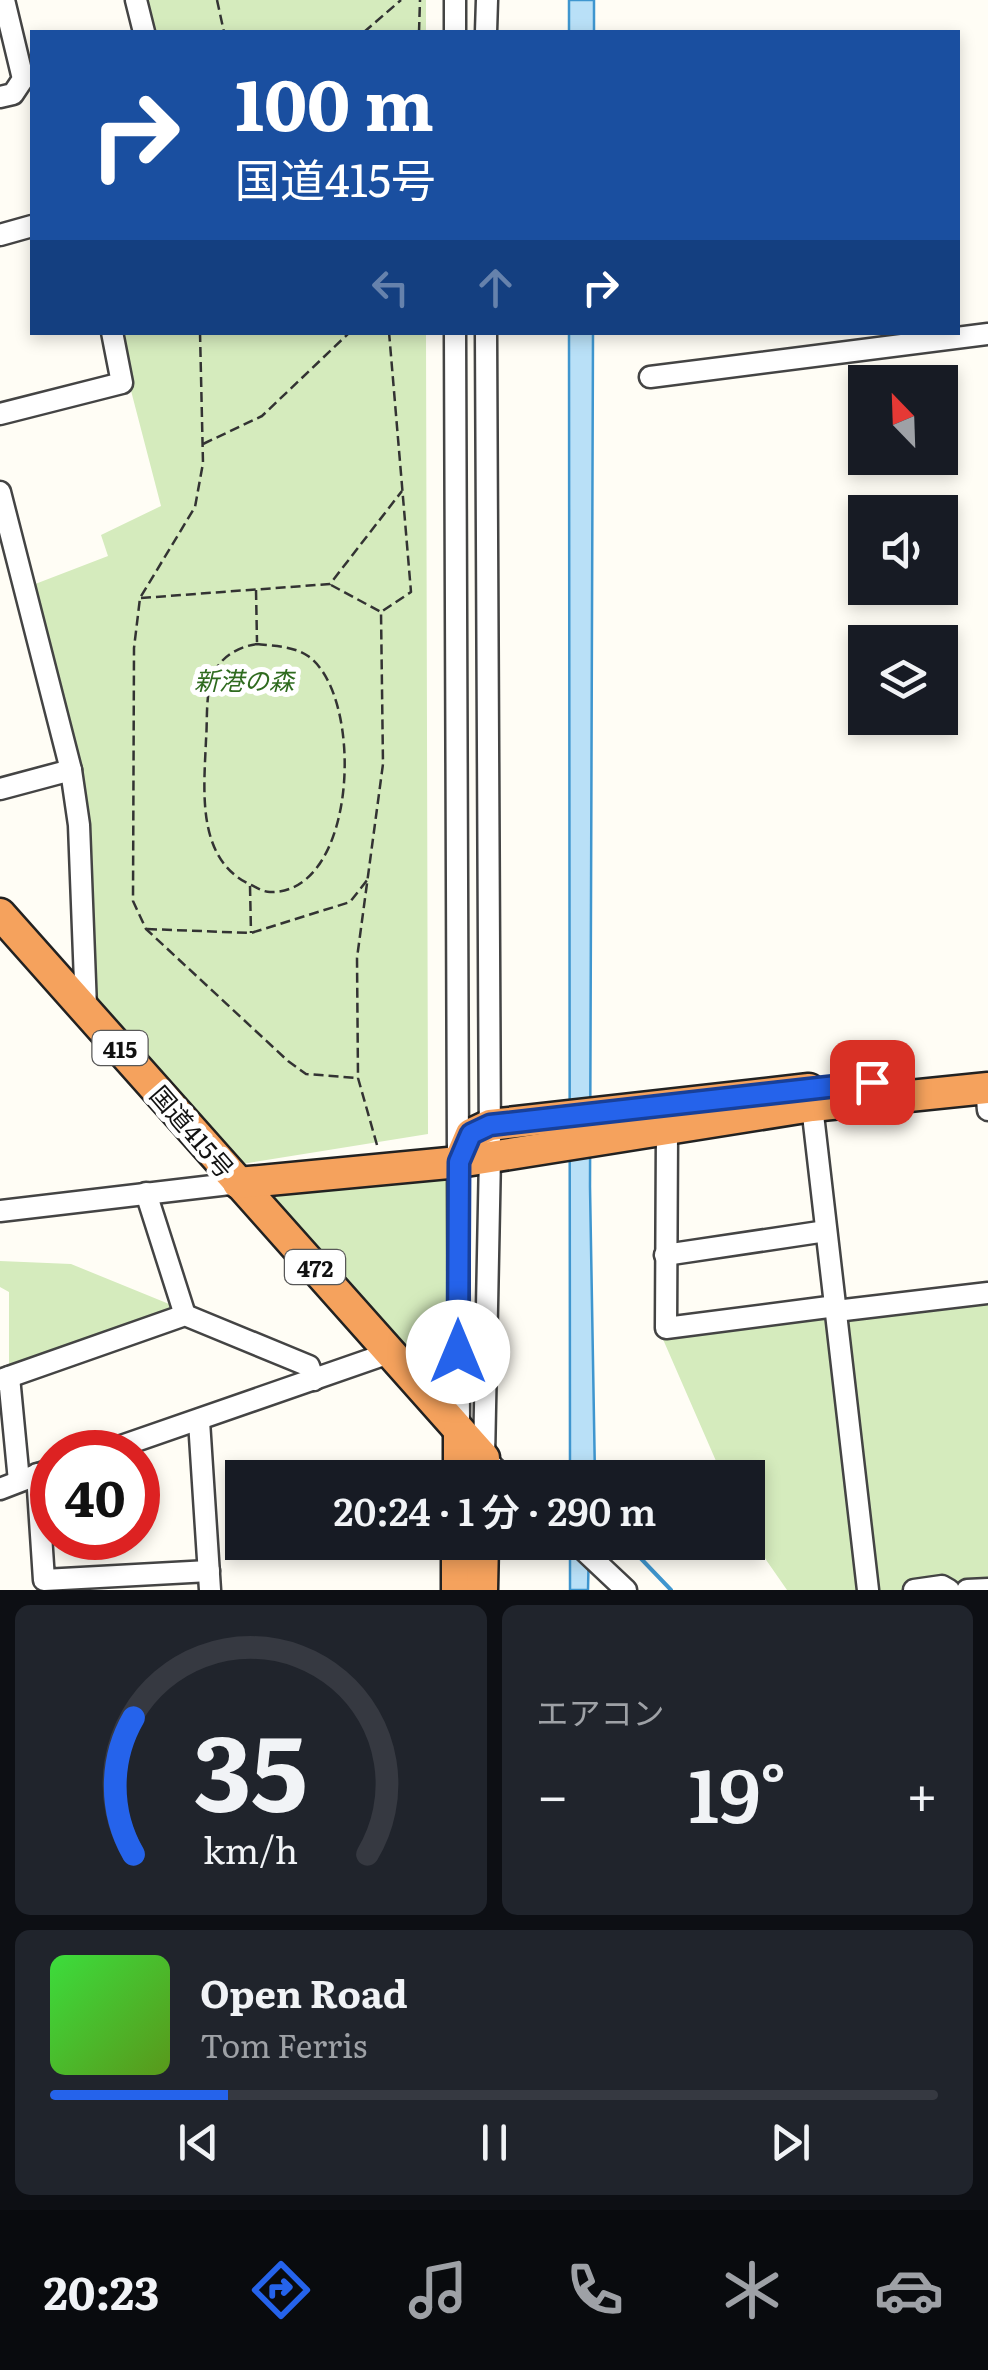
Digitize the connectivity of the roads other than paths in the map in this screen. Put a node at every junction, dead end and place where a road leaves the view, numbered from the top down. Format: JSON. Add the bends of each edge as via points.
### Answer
{"nodes":[{"id":1,"x":4,"y":0,"type":"edge"},
{"id":2,"x":136,"y":0,"type":"edge"},
{"id":3,"x":455,"y":0,"type":"edge"},
{"id":4,"x":486,"y":0,"type":"edge"},
{"id":5,"x":144,"y":30,"type":"edge"},
{"id":6,"x":455,"y":30,"type":"edge"},
{"id":7,"x":486,"y":30,"type":"edge"},
{"id":8,"x":0,"y":97,"type":"edge"},
{"id":9,"x":30,"y":227,"type":"edge"},
{"id":10,"x":0,"y":235,"type":"edge"},
{"id":11,"x":988,"y":334,"type":"edge"},
{"id":12,"x":113,"y":335,"type":"edge"},
{"id":13,"x":455,"y":335,"type":"edge"},
{"id":14,"x":486,"y":335,"type":"edge"},
{"id":15,"x":650,"y":377,"type":"dead end"},
{"id":16,"x":0,"y":414,"type":"edge"},
{"id":17,"x":0,"y":492,"type":"edge"},
{"id":18,"x":71,"y":770,"type":"junction"},
{"id":19,"x":0,"y":789,"type":"edge"},
{"id":20,"x":0,"y":914,"type":"edge"},
{"id":21,"x":86,"y":1008,"type":"junction"},
{"id":22,"x":987,"y":1089,"type":"edge"},
{"id":23,"x":812,"y":1106,"type":"junction"},
{"id":24,"x":602,"y":1126,"type":"junction"},
{"id":25,"x":666,"y":1132,"type":"junction"},
{"id":26,"x":490,"y":1140,"type":"junction"},
{"id":27,"x":459,"y":1162,"type":"junction"},
{"id":28,"x":238,"y":1183,"type":"junction"},
{"id":29,"x":146,"y":1193,"type":"junction"},
{"id":30,"x":0,"y":1211,"type":"edge"},
{"id":31,"x":826,"y":1231,"type":"junction"},
{"id":32,"x":665,"y":1256,"type":"junction"},
{"id":33,"x":988,"y":1293,"type":"edge"},
{"id":34,"x":836,"y":1308,"type":"junction"},
{"id":35,"x":185,"y":1315,"type":"junction"},
{"id":36,"x":392,"y":1352,"type":"junction"},
{"id":37,"x":5,"y":1379,"type":"edge"},
{"id":38,"x":314,"y":1380,"type":"junction"},
{"id":39,"x":198,"y":1420,"type":"junction"},
{"id":40,"x":460,"y":1432,"type":"junction"},
{"id":41,"x":160,"y":1433,"type":"edge"},
{"id":42,"x":459,"y":1460,"type":"edge"},
{"id":43,"x":482,"y":1460,"type":"edge"},
{"id":44,"x":491,"y":1460,"type":"edge"},
{"id":45,"x":27,"y":1478,"type":"edge"},
{"id":46,"x":458,"y":1560,"type":"edge"},
{"id":47,"x":483,"y":1560,"type":"edge"},
{"id":48,"x":594,"y":1560,"type":"edge"},
{"id":49,"x":209,"y":1580,"type":"edge"},
{"id":50,"x":988,"y":1589,"type":"edge"},
{"id":51,"x":457,"y":1590,"type":"edge"},
{"id":52,"x":482,"y":1590,"type":"edge"},
{"id":53,"x":626,"y":1590,"type":"edge"},
{"id":54,"x":868,"y":1590,"type":"edge"},
{"id":55,"x":914,"y":1590,"type":"edge"},
{"id":56,"x":950,"y":1590,"type":"edge"},
{"id":57,"x":967,"y":1590,"type":"edge"}],
"edges":[{"from":1,"to":8,"type":"street","via":[[24,78],[13,94]]},
{"from":2,"to":5,"type":"street"},
{"from":3,"to":6,"type":"street"},
{"from":4,"to":7,"type":"street"},
{"from":9,"to":10,"type":"street"},
{"from":11,"to":15,"type":"street"},
{"from":12,"to":16,"type":"street","via":[[122,383]]},
{"from":13,"to":27,"type":"street"},
{"from":14,"to":26,"type":"street"},
{"from":17,"to":18,"type":"street"},
{"from":18,"to":19,"type":"street"},
{"from":18,"to":21,"type":"street"},
{"from":20,"to":21,"type":"highway","name":"国道415号","number":"415"},
{"from":21,"to":28,"type":"highway","name":"国道415号","number":"415"},
{"from":22,"to":23,"type":"highway"},
{"from":22,"to":24,"type":"highway"},
{"from":23,"to":25,"type":"highway"},
{"from":23,"to":31,"type":"street"},
{"from":24,"to":25,"type":"highway"},
{"from":24,"to":26,"type":"highway"},
{"from":25,"to":32,"type":"street"},
{"from":26,"to":27,"type":"highway","via":[[471,1134]]},
{"from":26,"to":44,"type":"street"},
{"from":27,"to":28,"type":"highway","name":"国道415号"},
{"from":27,"to":40,"type":"street"},
{"from":28,"to":29,"type":"street"},
{"from":28,"to":36,"type":"highway","number":"472"},
{"from":29,"to":30,"type":"street"},
{"from":29,"to":35,"type":"street"},
{"from":31,"to":32,"type":"street"},
{"from":31,"to":34,"type":"street"},
{"from":32,"to":34,"type":"street","via":[[666,1328]]},
{"from":33,"to":34,"type":"street"},
{"from":34,"to":54,"type":"street"},
{"from":35,"to":37,"type":"street"},
{"from":35,"to":38,"type":"street","via":[[308,1366]]},
{"from":36,"to":38,"type":"street"},
{"from":36,"to":40,"type":"highway","number":"472"},
{"from":37,"to":45,"type":"street"},
{"from":38,"to":39,"type":"street"},
{"from":39,"to":41,"type":"street"},
{"from":39,"to":49,"type":"street"},
{"from":40,"to":42,"type":"highway"},
{"from":40,"to":43,"type":"highway","number":"472"},
{"from":45,"to":49,"type":"street","via":[[44,1580]]},
{"from":46,"to":51,"type":"highway"},
{"from":47,"to":52,"type":"highway"},
{"from":48,"to":53,"type":"street"},
{"from":50,"to":57,"type":"street"},
{"from":55,"to":56,"type":"street"}]}
